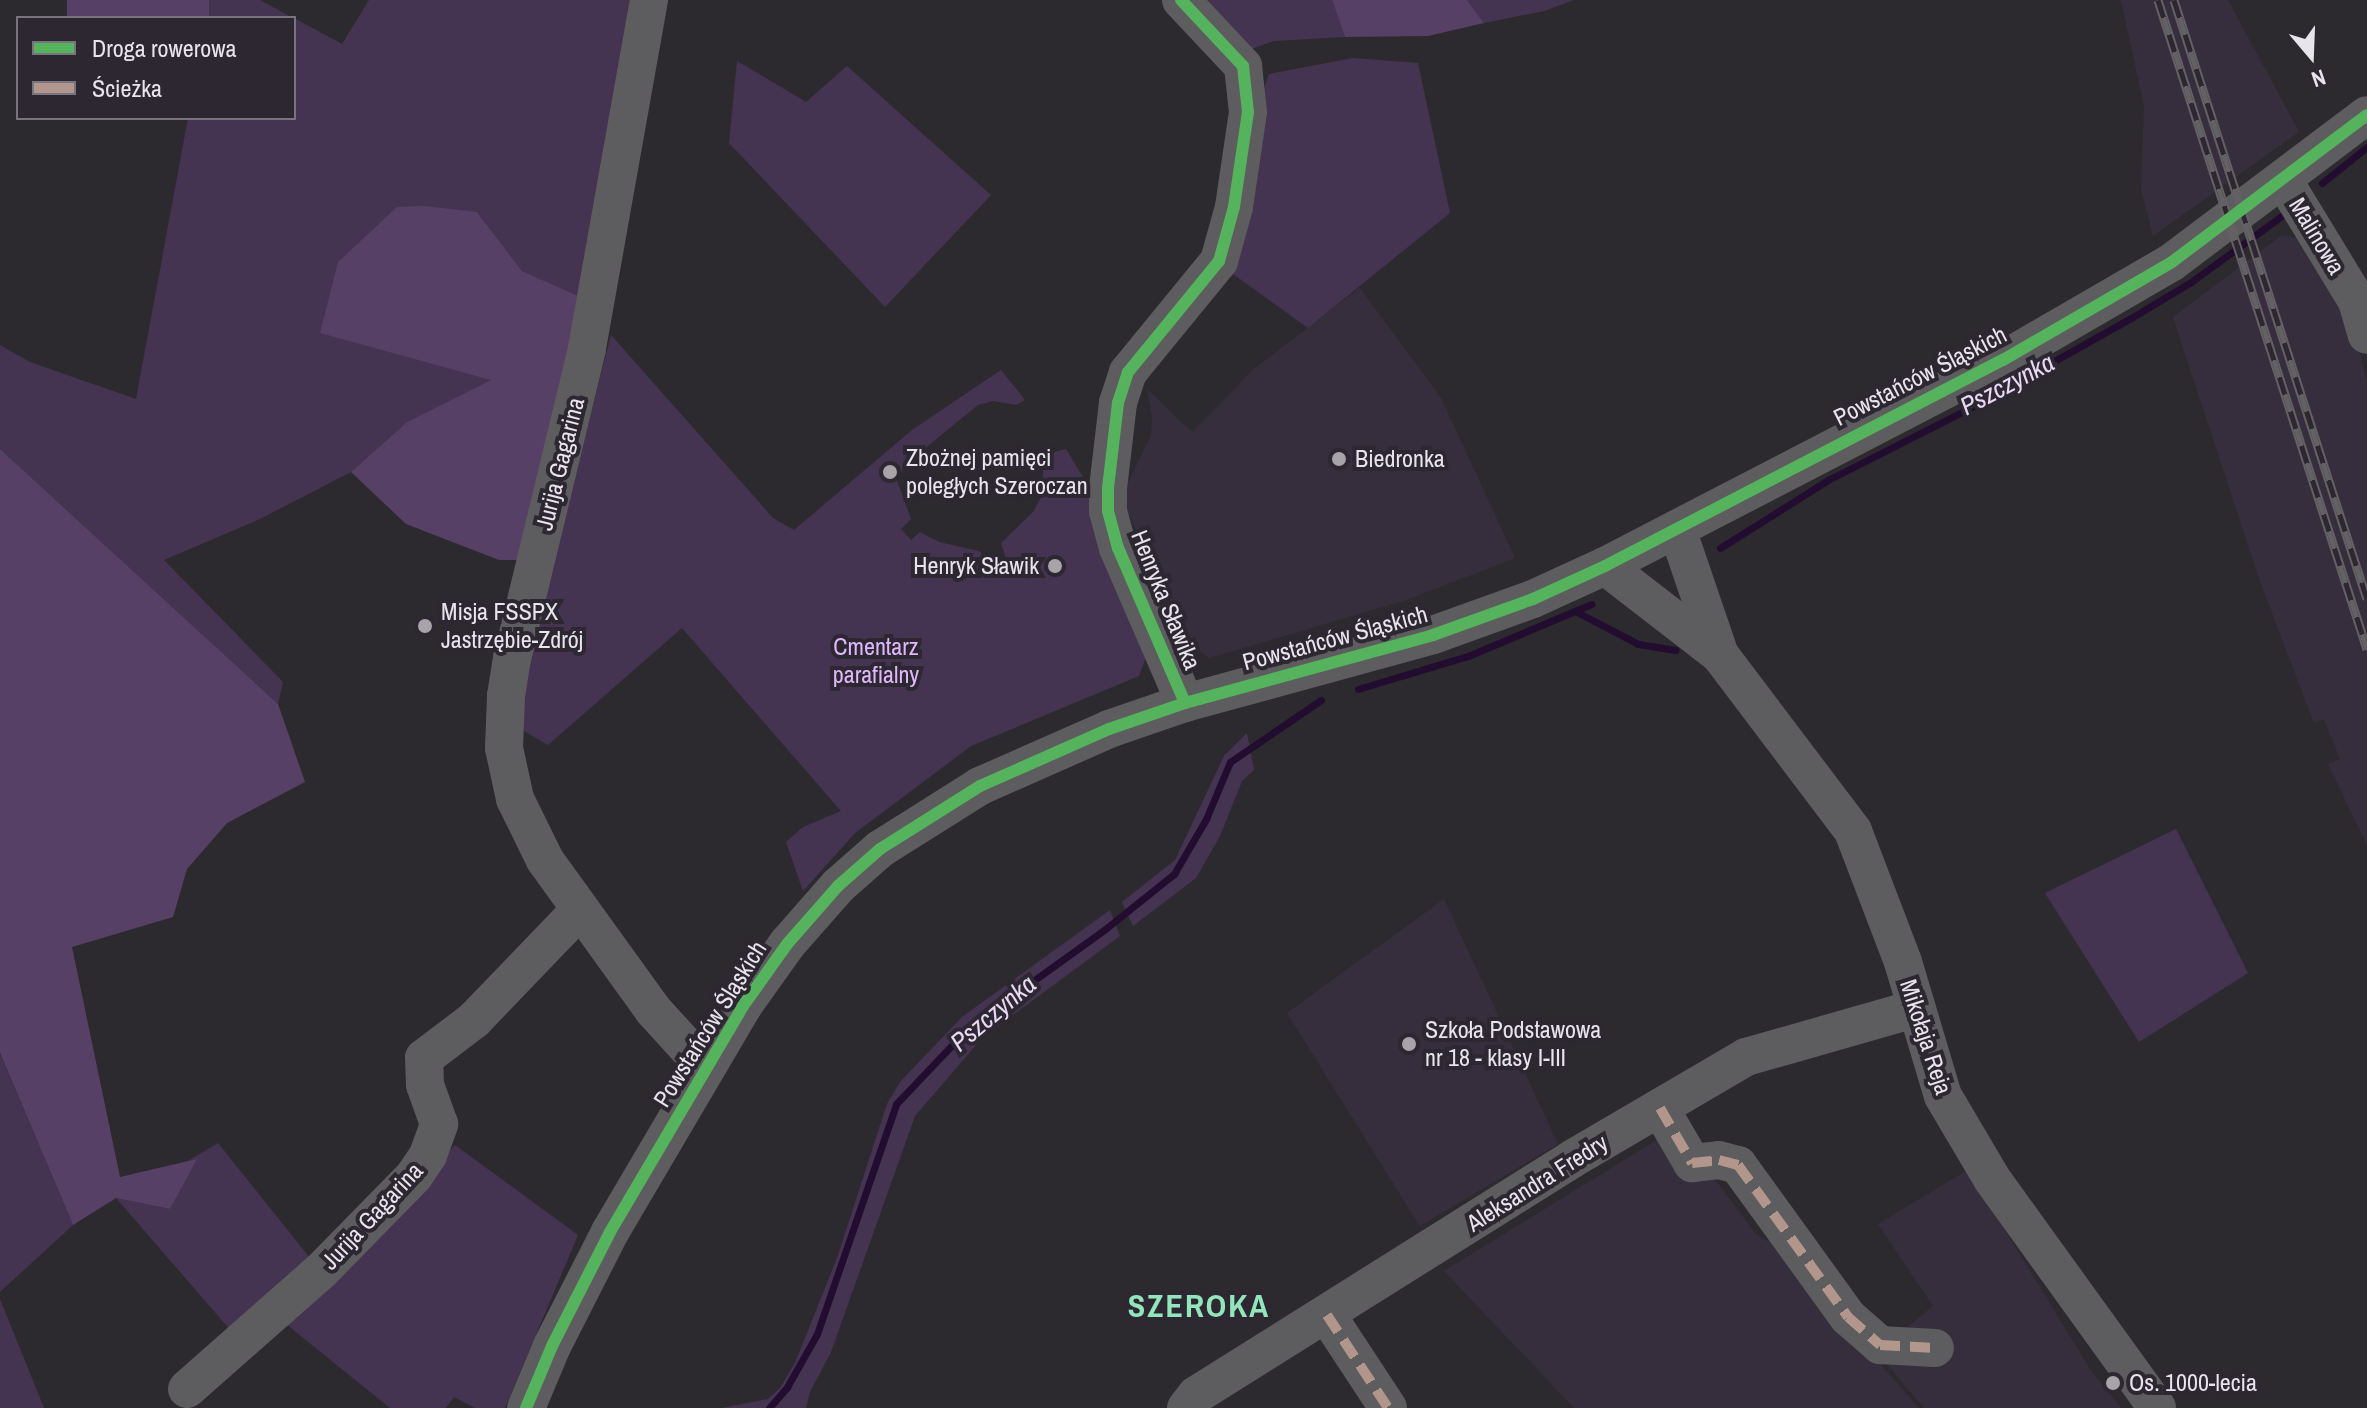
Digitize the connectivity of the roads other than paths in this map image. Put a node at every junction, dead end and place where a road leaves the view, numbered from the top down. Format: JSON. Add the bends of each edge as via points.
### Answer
{"nodes":[{"id":1,"x":649,"y":0,"type":"edge"},
{"id":2,"x":1181,"y":0,"type":"edge"},
{"id":3,"x":2367,"y":115,"type":"edge"},
{"id":4,"x":2284,"y":181,"type":"junction"},
{"id":5,"x":2367,"y":335,"type":"edge"},
{"id":6,"x":1677,"y":529,"type":"junction"},
{"id":7,"x":1605,"y":566,"type":"junction"},
{"id":8,"x":1720,"y":655,"type":"junction"},
{"id":9,"x":1185,"y":703,"type":"junction"},
{"id":10,"x":579,"y":911,"type":"junction"},
{"id":11,"x":1914,"y":1009,"type":"junction"},
{"id":12,"x":705,"y":1067,"type":"junction"},
{"id":13,"x":1660,"y":1108,"type":"junction"},
{"id":14,"x":1327,"y":1315,"type":"junction"},
{"id":15,"x":1935,"y":1348,"type":"dead end"},
{"id":16,"x":187,"y":1389,"type":"dead end"},
{"id":17,"x":526,"y":1408,"type":"edge"},
{"id":18,"x":1186,"y":1408,"type":"edge"},
{"id":19,"x":1388,"y":1408,"type":"edge"},
{"id":20,"x":2157,"y":1408,"type":"edge"}],
"edges":[{"from":1,"to":10,"type":"street","name":"Jurija Gagarina","via":[[587,349],[504,710],[507,773],[515,799],[545,860]]},
{"from":2,"to":9,"type":"street","name":"Henryka Sławika","via":[[1243,66],[1248,112],[1234,207],[1219,261],[1128,372],[1118,403],[1108,511],[1118,548]]},
{"from":3,"to":4,"type":"street","name":"Powstańców Śląskich"},
{"from":4,"to":5,"type":"street","name":"Malinowa","via":[[2357,301]]},
{"from":4,"to":6,"type":"street","name":"Powstańców Śląskich","via":[[2172,262],[2016,352]]},
{"from":6,"to":7,"type":"street","name":"Powstańców Śląskich"},
{"from":6,"to":8,"type":"street","name":"Mikołaja Reja"},
{"from":7,"to":8,"type":"street","name":"Mikołaja Reja"},
{"from":7,"to":9,"type":"street","name":"Powstańców Śląskich","via":[[1433,635]]},
{"from":8,"to":11,"type":"street","name":"Mikołaja Reja","via":[[1853,831],[1903,962]]},
{"from":9,"to":12,"type":"street","name":"Powstańców Śląskich","via":[[1035,759],[928,816],[880,849],[838,886],[788,943]]},
{"from":10,"to":12,"type":"street","name":"Jurija Gagarina","via":[[653,1010]]},
{"from":10,"to":16,"type":"street","name":"Jurija Gagarina","via":[[474,1020],[424,1058],[425,1085],[439,1124],[414,1176],[321,1271]]},
{"from":11,"to":13,"type":"street","name":"Aleksandra Fredry","via":[[1746,1057]]},
{"from":11,"to":20,"type":"street","name":"Mikołaja Reja","via":[[1943,1096],[1992,1179]]},
{"from":12,"to":17,"type":"street","name":"Powstańców Śląskich","via":[[610,1232]]},
{"from":13,"to":14,"type":"street","name":"Aleksandra Fredry"},
{"from":13,"to":15,"type":"street","via":[[1692,1163],[1719,1160],[1738,1165],[1848,1317],[1880,1345]]},
{"from":14,"to":18,"type":"street","name":"Aleksandra Fredry","via":[[1196,1395]]},
{"from":14,"to":19,"type":"street"}]}
